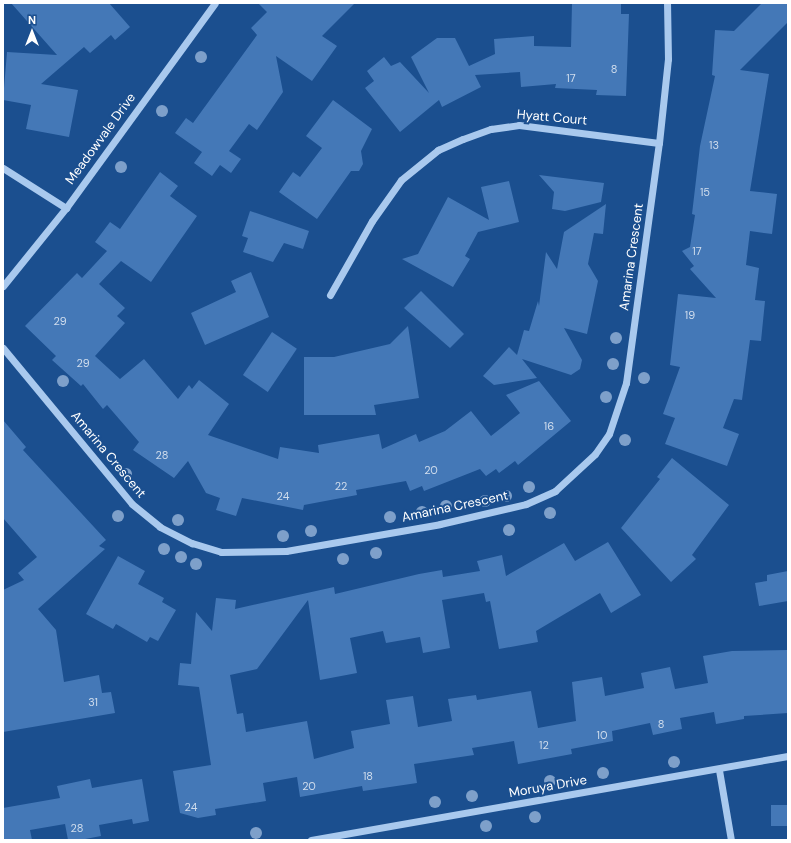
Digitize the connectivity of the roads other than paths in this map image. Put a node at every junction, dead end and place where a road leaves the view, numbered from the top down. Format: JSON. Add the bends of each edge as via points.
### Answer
{"nodes":[{"id":1,"x":215,"y":3,"type":"edge"},
{"id":2,"x":667,"y":3,"type":"edge"},
{"id":3,"x":659,"y":144,"type":"junction"},
{"id":4,"x":3,"y":168,"type":"edge"},
{"id":5,"x":66,"y":208,"type":"junction"},
{"id":6,"x":3,"y":286,"type":"edge"},
{"id":7,"x":330,"y":295,"type":"dead end"},
{"id":8,"x":3,"y":348,"type":"edge"},
{"id":9,"x":788,"y":756,"type":"edge"},
{"id":10,"x":719,"y":770,"type":"junction"},
{"id":11,"x":311,"y":840,"type":"edge"},
{"id":12,"x":731,"y":840,"type":"edge"}],
"edges":[{"from":1,"to":5,"type":"street","name":"Meadowvale Drive"},
{"from":2,"to":3,"type":"street","name":"Amarina Crescent","via":[[668,59]]},
{"from":3,"to":7,"type":"street","name":"Hyatt Court","via":[[519,125],[491,129],[438,150],[401,180],[372,221]]},
{"from":3,"to":8,"type":"street","name":"Amarina Crescent","via":[[626,383],[619,412],[609,434],[582,467],[554,491],[526,504],[478,517],[286,551],[252,554],[221,552],[160,528],[132,504]]},
{"from":4,"to":5,"type":"street"},
{"from":5,"to":6,"type":"street","name":"Meadowvale Drive"},
{"from":9,"to":10,"type":"street","name":"Moruya Drive"},
{"from":10,"to":11,"type":"street","name":"Moruya Drive"},
{"from":10,"to":12,"type":"street"}]}
